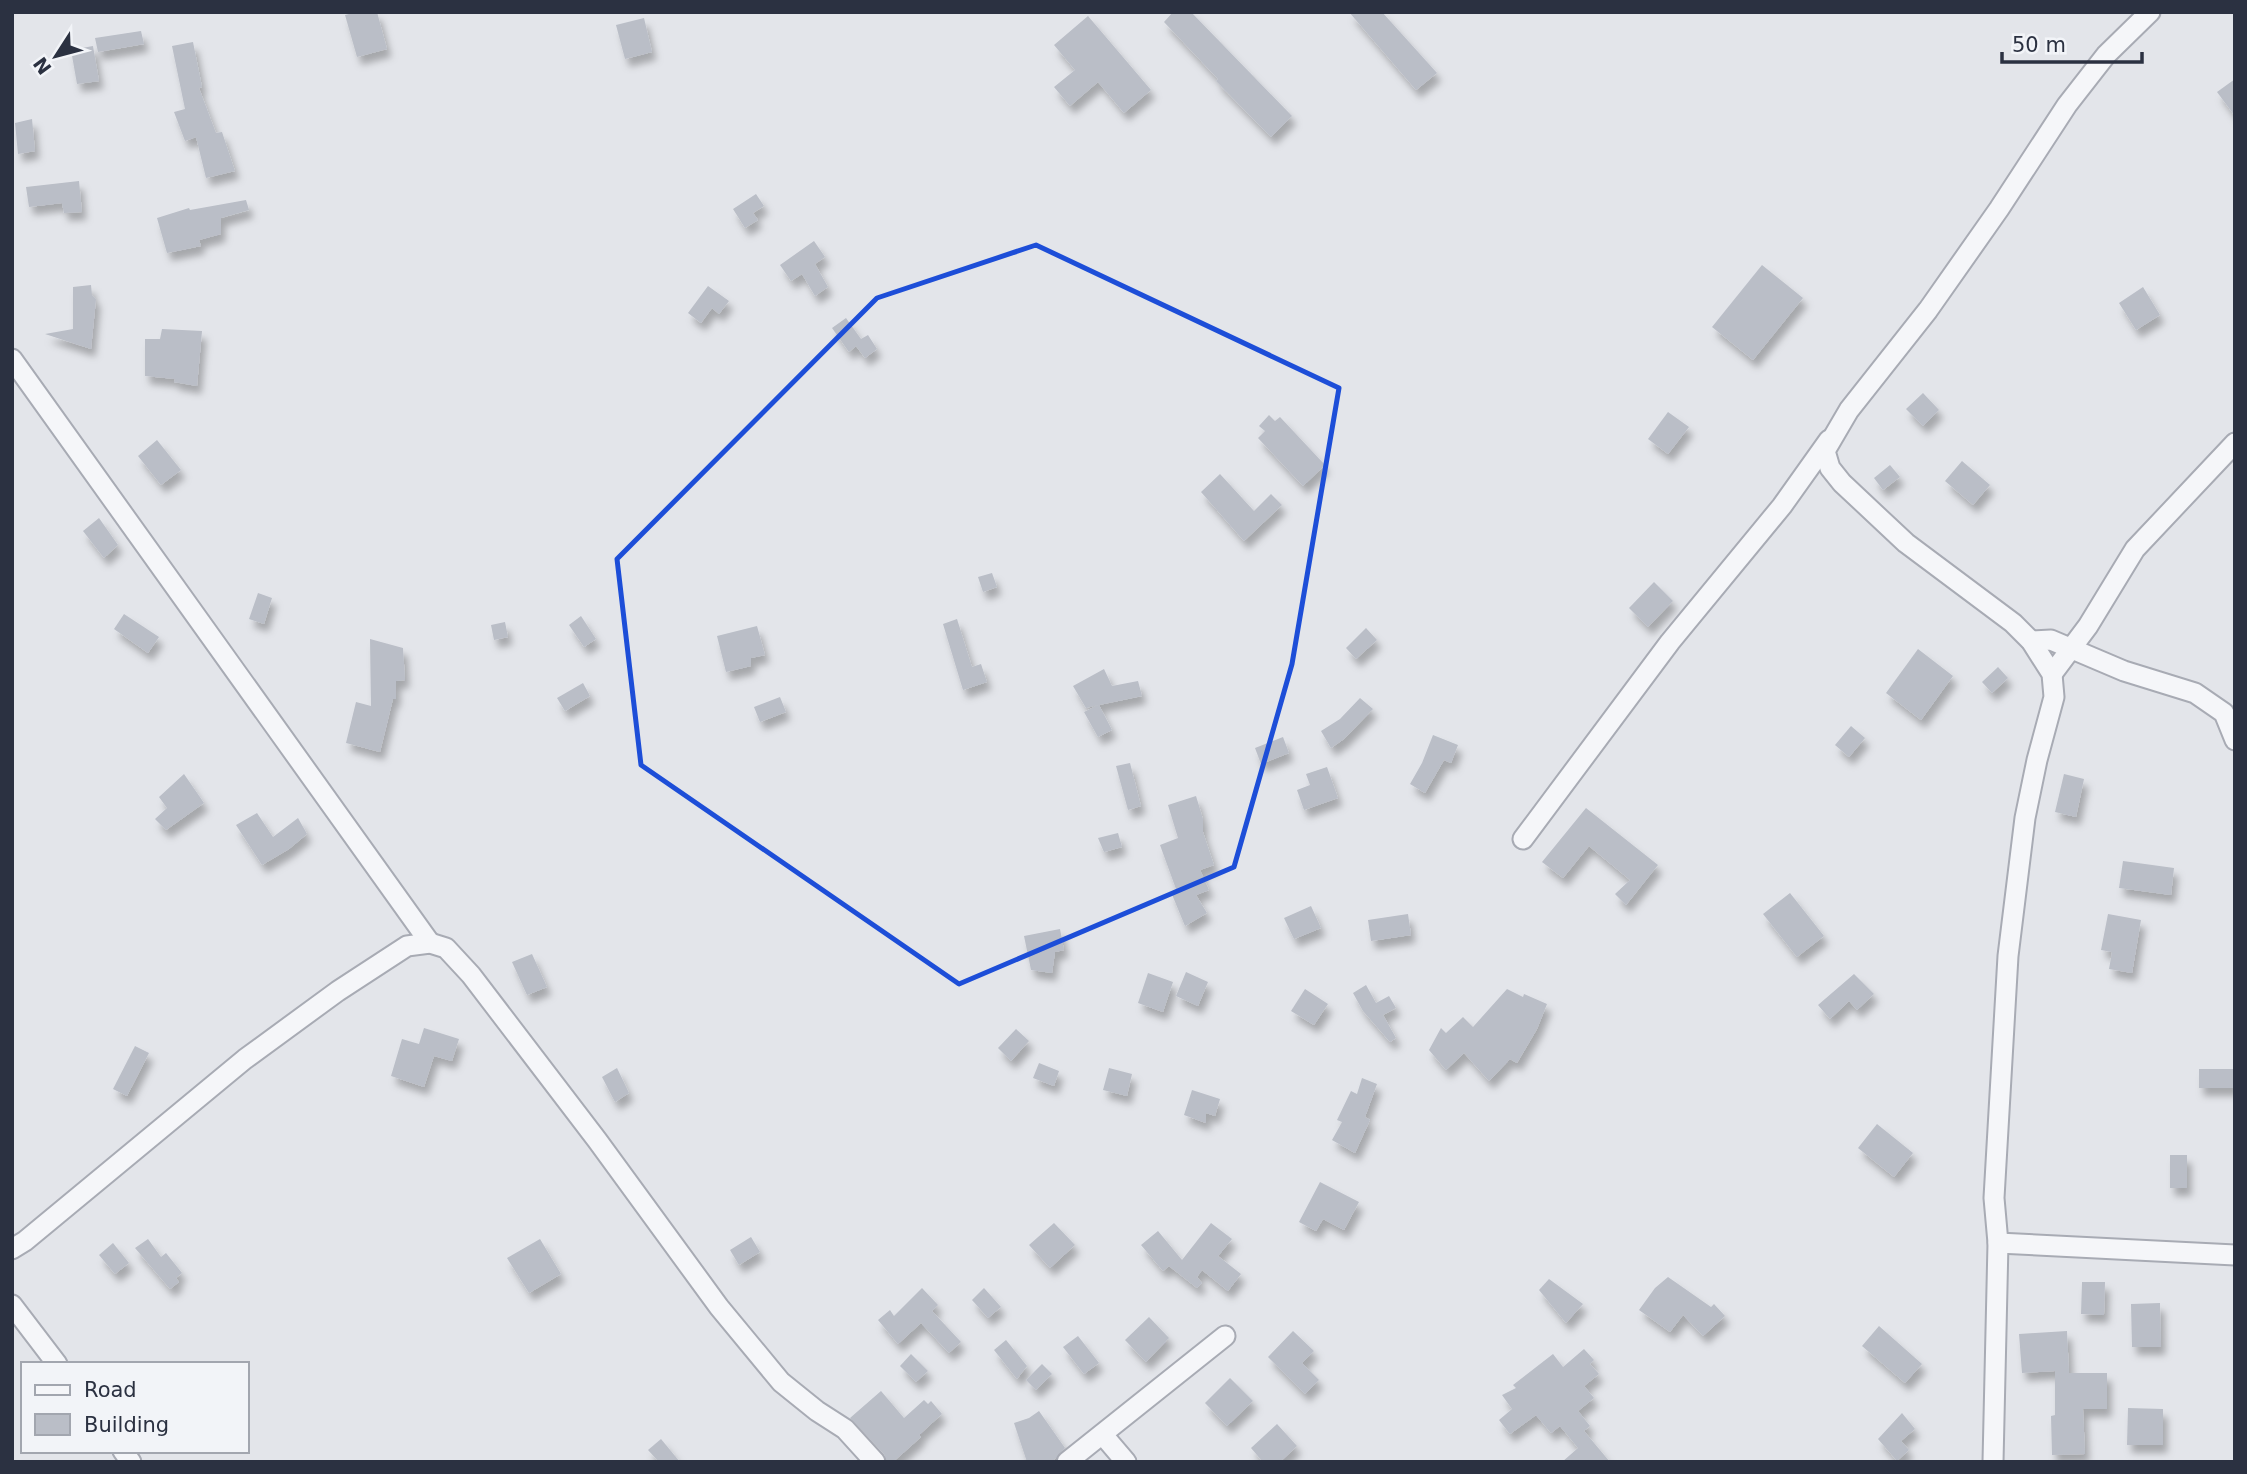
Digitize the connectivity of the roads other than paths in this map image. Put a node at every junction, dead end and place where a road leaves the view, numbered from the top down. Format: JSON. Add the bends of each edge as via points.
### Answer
{"nodes":[{"id":1,"x":2150,"y":12,"type":"edge"},
{"id":2,"x":12,"y":359,"type":"edge"},
{"id":3,"x":1843,"y":419,"type":"junction"},
{"id":4,"x":2235,"y":443,"type":"edge"},
{"id":5,"x":2031,"y":641,"type":"junction"},
{"id":6,"x":2071,"y":648,"type":"junction"},
{"id":7,"x":2052,"y":674,"type":"junction"},
{"id":8,"x":2235,"y":740,"type":"edge"},
{"id":9,"x":1523,"y":839,"type":"dead end"},
{"id":10,"x":430,"y":943,"type":"junction"},
{"id":11,"x":1998,"y":1243,"type":"junction"},
{"id":12,"x":12,"y":1249,"type":"edge"},
{"id":13,"x":2235,"y":1255,"type":"edge"},
{"id":14,"x":12,"y":1305,"type":"edge"},
{"id":15,"x":1224,"y":1336,"type":"dead end"},
{"id":16,"x":55,"y":1362,"type":"edge"},
{"id":17,"x":1102,"y":1435,"type":"junction"},
{"id":18,"x":874,"y":1462,"type":"edge"},
{"id":19,"x":1067,"y":1462,"type":"edge"},
{"id":20,"x":1126,"y":1462,"type":"edge"},
{"id":21,"x":1993,"y":1462,"type":"edge"}],
"edges":[{"from":1,"to":3,"type":"street","via":[[2106,55],[2067,105],[1928,310]]},
{"from":2,"to":10,"type":"street"},
{"from":3,"to":5,"type":"street","via":[[1825,451],[1830,468],[1842,483],[1906,542]]},
{"from":3,"to":9,"type":"street","via":[[1782,506],[1670,642]]},
{"from":4,"to":6,"type":"street","via":[[2135,549]]},
{"from":5,"to":6,"type":"street","via":[[2051,640]]},
{"from":5,"to":7,"type":"street"},
{"from":6,"to":7,"type":"street"},
{"from":6,"to":8,"type":"street","via":[[2124,671],[2195,693],[2224,713]]},
{"from":7,"to":11,"type":"street","via":[[2054,697],[2025,818],[2008,956],[1994,1198]]},
{"from":10,"to":12,"type":"street","via":[[407,946],[245,1059]]},
{"from":10,"to":18,"type":"street","via":[[446,948],[471,975],[719,1307],[781,1382],[845,1429]]},
{"from":11,"to":13,"type":"street"},
{"from":11,"to":21,"type":"street"},
{"from":14,"to":16,"type":"street"},
{"from":15,"to":17,"type":"street"},
{"from":17,"to":19,"type":"street"},
{"from":17,"to":20,"type":"street"}]}
